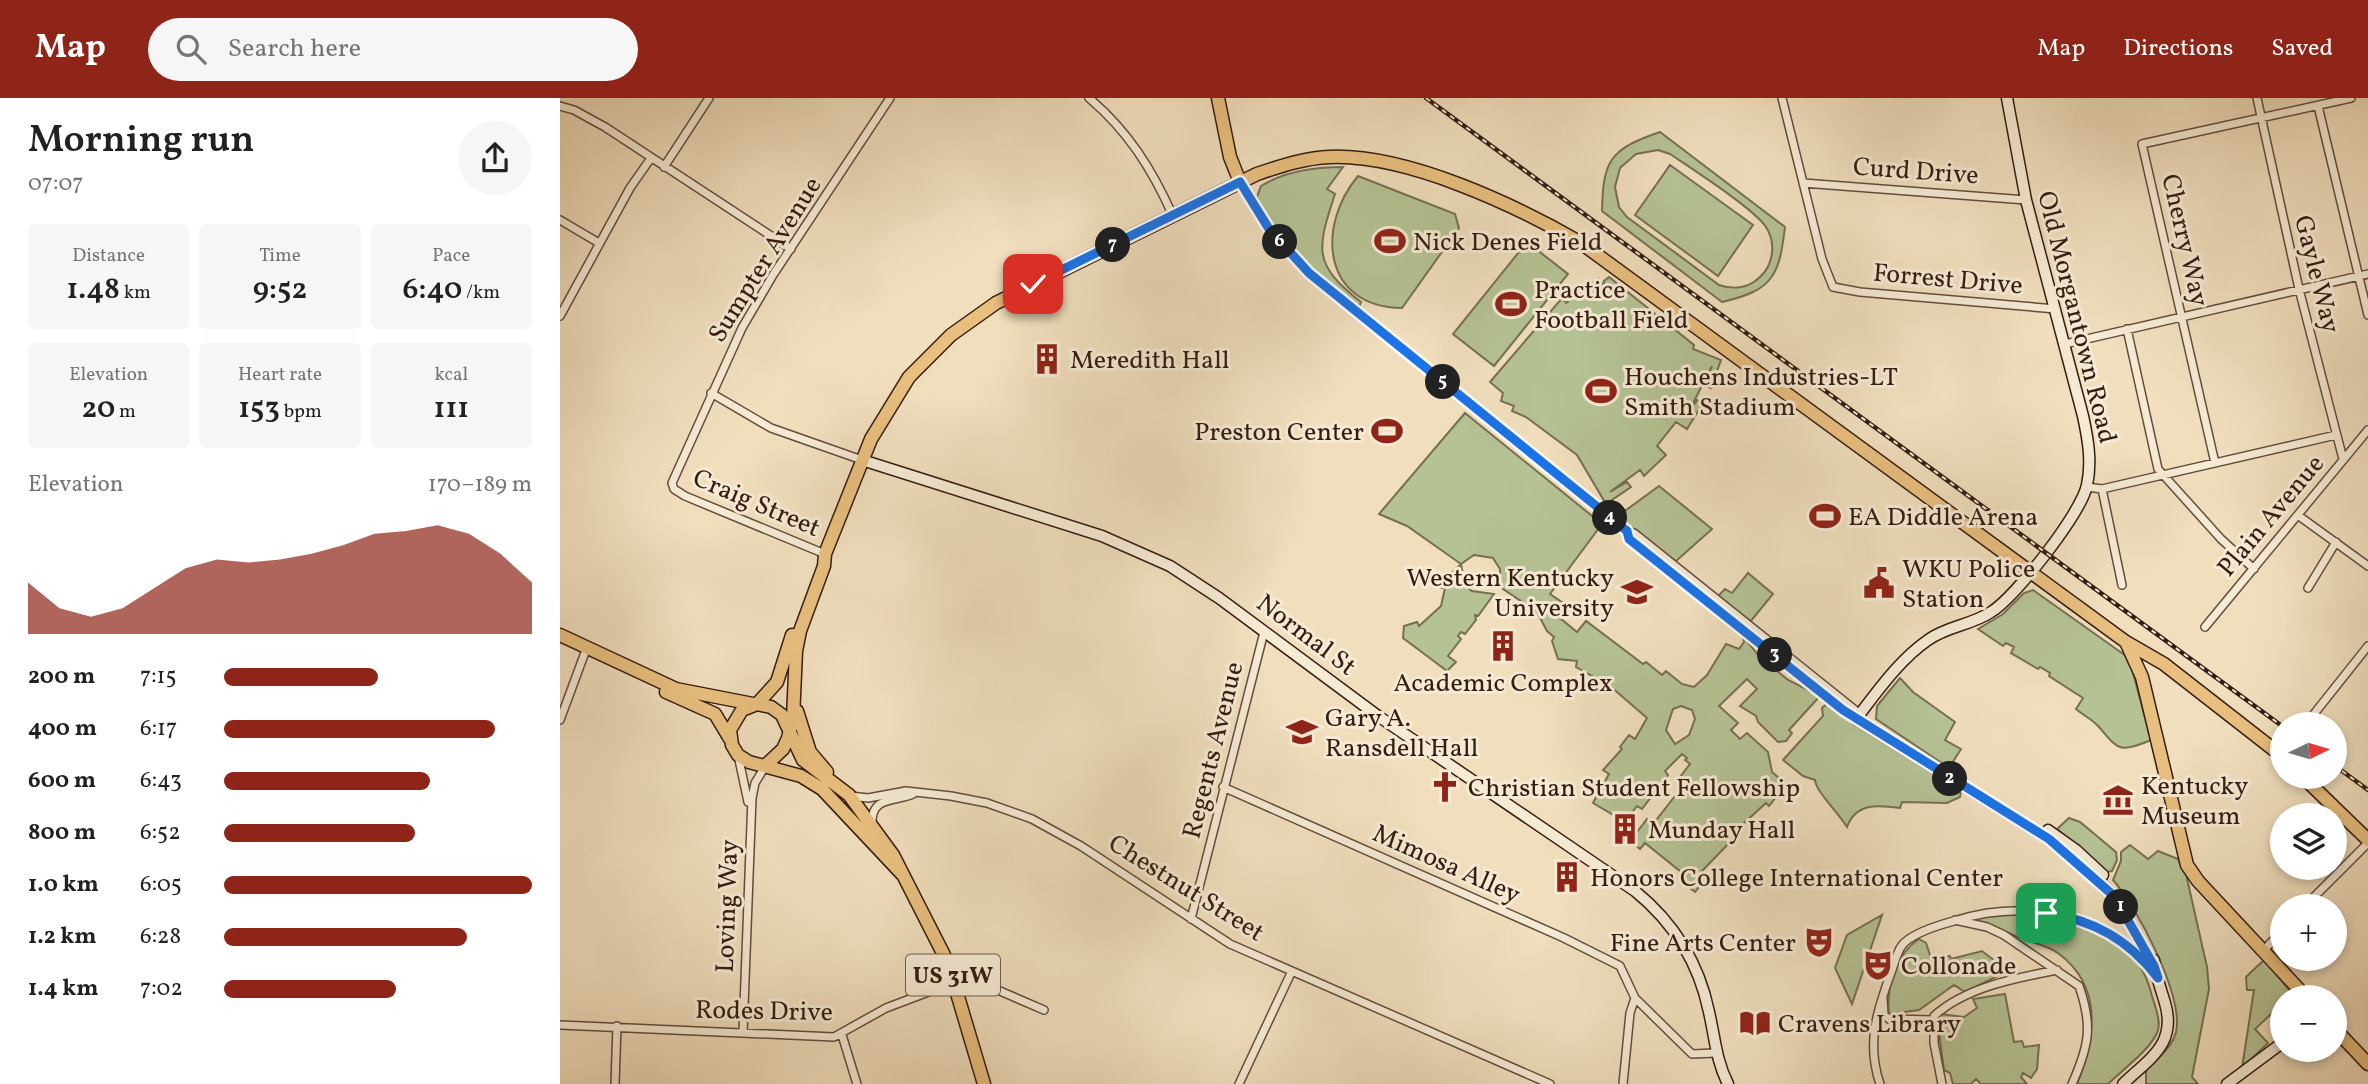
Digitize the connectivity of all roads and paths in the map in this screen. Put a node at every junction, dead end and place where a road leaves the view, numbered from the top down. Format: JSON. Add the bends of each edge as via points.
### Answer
{"nodes":[{"id":1,"x":709,"y":98,"type":"edge"},
{"id":2,"x":890,"y":98,"type":"edge"},
{"id":3,"x":1089,"y":98,"type":"edge"},
{"id":4,"x":1218,"y":98,"type":"edge"},
{"id":5,"x":1782,"y":98,"type":"edge"},
{"id":6,"x":2007,"y":98,"type":"edge"},
{"id":7,"x":2257,"y":98,"type":"edge"},
{"id":8,"x":2351,"y":98,"type":"edge"},
{"id":9,"x":560,"y":106,"type":"edge"},
{"id":10,"x":2318,"y":106,"type":"junction"},
{"id":11,"x":2260,"y":118,"type":"junction"},
{"id":12,"x":651,"y":158,"type":"junction"},
{"id":13,"x":664,"y":167,"type":"junction"},
{"id":14,"x":1240,"y":182,"type":"junction"},
{"id":15,"x":1802,"y":183,"type":"junction"},
{"id":16,"x":2026,"y":200,"type":"junction"},
{"id":17,"x":1173,"y":216,"type":"junction"},
{"id":18,"x":560,"y":220,"type":"edge"},
{"id":19,"x":599,"y":243,"type":"junction"},
{"id":20,"x":791,"y":249,"type":"junction"},
{"id":21,"x":2368,"y":274,"type":"edge"},
{"id":22,"x":2359,"y":276,"type":"junction"},
{"id":23,"x":2299,"y":289,"type":"junction"},
{"id":24,"x":2056,"y":309,"type":"junction"},
{"id":25,"x":2368,"y":315,"type":"edge"},
{"id":26,"x":560,"y":316,"type":"edge"},
{"id":27,"x":2182,"y":316,"type":"junction"},
{"id":28,"x":2127,"y":330,"type":"junction"},
{"id":29,"x":2065,"y":344,"type":"junction"},
{"id":30,"x":711,"y":393,"type":"junction"},
{"id":31,"x":2368,"y":430,"type":"edge"},
{"id":32,"x":2336,"y":435,"type":"junction"},
{"id":33,"x":2343,"y":459,"type":"junction"},
{"id":34,"x":862,"y":460,"type":"junction"},
{"id":35,"x":2215,"y":463,"type":"junction"},
{"id":36,"x":2163,"y":476,"type":"junction"},
{"id":37,"x":673,"y":487,"type":"joint"},
{"id":38,"x":2087,"y":487,"type":"junction"},
{"id":39,"x":2102,"y":489,"type":"junction"},
{"id":40,"x":2299,"y":516,"type":"junction"},
{"id":41,"x":2336,"y":542,"type":"junction"},
{"id":42,"x":825,"y":554,"type":"junction"},
{"id":43,"x":2368,"y":566,"type":"edge"},
{"id":44,"x":2254,"y":569,"type":"junction"},
{"id":45,"x":2031,"y":572,"type":"junction"},
{"id":46,"x":2122,"y":585,"type":"dead end"},
{"id":47,"x":2308,"y":588,"type":"dead end"},
{"id":48,"x":2205,"y":627,"type":"dead end"},
{"id":49,"x":1264,"y":632,"type":"junction"},
{"id":50,"x":560,"y":635,"type":"edge"},
{"id":51,"x":2126,"y":642,"type":"junction"},
{"id":52,"x":2368,"y":646,"type":"edge"},
{"id":53,"x":587,"y":648,"type":"junction"},
{"id":54,"x":793,"y":693,"type":"junction"},
{"id":55,"x":755,"y":704,"type":"junction"},
{"id":56,"x":2316,"y":712,"type":"edge"},
{"id":57,"x":1858,"y":716,"type":"junction"},
{"id":58,"x":560,"y":720,"type":"edge"},
{"id":59,"x":790,"y":731,"type":"junction"},
{"id":60,"x":730,"y":739,"type":"junction"},
{"id":61,"x":2270,"y":747,"type":"edge"},
{"id":62,"x":738,"y":755,"type":"junction"},
{"id":63,"x":766,"y":765,"type":"junction"},
{"id":64,"x":1223,"y":787,"type":"junction"},
{"id":65,"x":2315,"y":789,"type":"edge"},
{"id":66,"x":845,"y":792,"type":"junction"},
{"id":67,"x":913,"y":794,"type":"junction"},
{"id":68,"x":872,"y":822,"type":"junction"},
{"id":69,"x":750,"y":824,"type":"junction"},
{"id":70,"x":2368,"y":842,"type":"edge"},
{"id":71,"x":902,"y":874,"type":"junction"},
{"id":72,"x":2317,"y":894,"type":"edge"},
{"id":73,"x":1191,"y":919,"type":"junction"},
{"id":74,"x":1955,"y":920,"type":"junction"},
{"id":75,"x":2270,"y":944,"type":"edge"},
{"id":76,"x":2264,"y":950,"type":"junction"},
{"id":77,"x":2057,"y":970,"type":"junction"},
{"id":78,"x":1291,"y":972,"type":"junction"},
{"id":79,"x":2158,"y":978,"type":"junction"},
{"id":80,"x":956,"y":984,"type":"junction"},
{"id":81,"x":2295,"y":985,"type":"edge"},
{"id":82,"x":1882,"y":996,"type":"junction"},
{"id":83,"x":1635,"y":998,"type":"junction"},
{"id":84,"x":1044,"y":1010,"type":"dead end"},
{"id":85,"x":1933,"y":1020,"type":"junction"},
{"id":86,"x":560,"y":1025,"type":"edge"},
{"id":87,"x":617,"y":1026,"type":"junction"},
{"id":88,"x":743,"y":1032,"type":"junction"},
{"id":89,"x":842,"y":1035,"type":"junction"},
{"id":90,"x":2347,"y":1042,"type":"edge"},
{"id":91,"x":2270,"y":1051,"type":"edge"},
{"id":92,"x":1715,"y":1053,"type":"junction"},
{"id":93,"x":2368,"y":1064,"type":"edge"},
{"id":94,"x":615,"y":1084,"type":"edge"},
{"id":95,"x":857,"y":1084,"type":"edge"},
{"id":96,"x":984,"y":1084,"type":"edge"},
{"id":97,"x":1239,"y":1084,"type":"edge"},
{"id":98,"x":1550,"y":1084,"type":"edge"},
{"id":99,"x":1623,"y":1084,"type":"edge"},
{"id":100,"x":1728,"y":1084,"type":"edge"},
{"id":101,"x":1880,"y":1084,"type":"edge"},
{"id":102,"x":1942,"y":1084,"type":"edge"},
{"id":103,"x":2072,"y":1084,"type":"edge"},
{"id":104,"x":2123,"y":1084,"type":"edge"},
{"id":105,"x":2227,"y":1084,"type":"edge"}],
"edges":[{"from":1,"to":13,"type":"street"},
{"from":2,"to":20,"type":"street","name":"Sumpter Avenue"},
{"from":3,"to":17,"type":"street","via":[[1112,116],[1135,145]]},
{"from":4,"to":14,"type":"main road","via":[[1230,158]]},
{"from":5,"to":15,"type":"street"},
{"from":6,"to":16,"type":"street","name":"Old Morgantown Road"},
{"from":7,"to":11,"type":"street","name":"Gayle Way"},
{"from":8,"to":10,"type":"street"},
{"from":9,"to":12,"type":"street"},
{"from":10,"to":11,"type":"street"},
{"from":10,"to":22,"type":"street"},
{"from":11,"to":23,"type":"street","name":"Gayle Way"},
{"from":11,"to":27,"type":"street","name":"Cherry Way","via":[[2143,144]]},
{"from":12,"to":13,"type":"street"},
{"from":12,"to":19,"type":"street"},
{"from":13,"to":20,"type":"street"},
{"from":14,"to":17,"type":"main road"},
{"from":14,"to":45,"type":"main road","via":[[1300,161],[1360,158],[1447,182],[1532,216],[1631,277]]},
{"from":14,"to":57,"type":"street","via":[[1269,229],[1309,273],[1627,531],[1629,539]]},
{"from":15,"to":16,"type":"street","name":"Curd Drive"},
{"from":15,"to":24,"type":"street","name":"Forrest Drive","via":[[1824,266],[1836,289]]},
{"from":16,"to":24,"type":"street","name":"Old Morgantown Road"},
{"from":17,"to":34,"type":"main road","via":[[1008,297],[958,330],[902,386]]},
{"from":18,"to":19,"type":"street"},
{"from":19,"to":26,"type":"street"},
{"from":20,"to":30,"type":"street","name":"Sumpter Avenue","via":[[742,328]]},
{"from":21,"to":22,"type":"street"},
{"from":22,"to":23,"type":"street"},
{"from":22,"to":25,"type":"street"},
{"from":23,"to":27,"type":"street"},
{"from":23,"to":32,"type":"street","name":"Gayle Way"},
{"from":24,"to":29,"type":"street","name":"Old Morgantown Road"},
{"from":27,"to":28,"type":"street"},
{"from":27,"to":35,"type":"street","name":"Cherry Way"},
{"from":28,"to":29,"type":"street"},
{"from":28,"to":36,"type":"street"},
{"from":29,"to":38,"type":"street","name":"Old Morgantown Road","via":[[2089,447]]},
{"from":30,"to":34,"type":"street","via":[[771,428]]},
{"from":30,"to":37,"type":"street","name":"Sumpter Avenue","via":[[678,465]]},
{"from":31,"to":33,"type":"street","name":"Plain Avenue"},
{"from":32,"to":33,"type":"street","name":"Gayle Way"},
{"from":32,"to":35,"type":"street"},
{"from":33,"to":40,"type":"street","name":"Plain Avenue"},
{"from":34,"to":42,"type":"main road"},
{"from":34,"to":49,"type":"street","name":"Normal St","via":[[1141,551],[1197,583]]},
{"from":35,"to":36,"type":"street"},
{"from":36,"to":39,"type":"street"},
{"from":36,"to":44,"type":"street"},
{"from":37,"to":42,"type":"street","name":"Craig Street"},
{"from":38,"to":39,"type":"street"},
{"from":38,"to":45,"type":"street","name":"Old Morgantown Road","via":[[2074,514]]},
{"from":39,"to":46,"type":"street"},
{"from":40,"to":41,"type":"street"},
{"from":40,"to":44,"type":"street","name":"Plain Avenue"},
{"from":41,"to":43,"type":"street"},
{"from":41,"to":47,"type":"street"},
{"from":42,"to":54,"type":"main road","via":[[800,631]]},
{"from":42,"to":55,"type":"main road","via":[[777,682]]},
{"from":44,"to":48,"type":"street","name":"Plain Avenue"},
{"from":45,"to":51,"type":"main road"},
{"from":45,"to":57,"type":"street","name":"Old Morgantown Road","via":[[1992,612],[1927,640]]},
{"from":49,"to":64,"type":"street","name":"Regents Avenue"},
{"from":49,"to":92,"type":"street","name":"Normal St","via":[[1654,908],[1697,971]]},
{"from":50,"to":53,"type":"main road"},
{"from":51,"to":61,"type":"main road","via":[[2164,664]]},
{"from":51,"to":76,"type":"main road","via":[[2142,677],[2187,866]]},
{"from":52,"to":56,"type":"street"},
{"from":53,"to":55,"type":"main road","via":[[676,689]]},
{"from":53,"to":58,"type":"street"},
{"from":53,"to":60,"type":"main road","via":[[607,664],[715,714]]},
{"from":54,"to":59,"type":"main road"},
{"from":54,"to":66,"type":"main road","via":[[810,752]]},
{"from":55,"to":59,"type":"main road","via":[[777,710]]},
{"from":55,"to":60,"type":"main road","via":[[737,716]]},
{"from":57,"to":79,"type":"street","via":[[2075,859],[2114,896]]},
{"from":59,"to":63,"type":"main road","via":[[783,749]]},
{"from":59,"to":66,"type":"main road","via":[[803,760]]},
{"from":60,"to":62,"type":"main road"},
{"from":62,"to":63,"type":"main road"},
{"from":62,"to":69,"type":"street","name":"Loving Way"},
{"from":63,"to":69,"type":"street","name":"Loving Way","via":[[755,783]]},
{"from":63,"to":71,"type":"main road","via":[[801,776],[822,789]]},
{"from":64,"to":73,"type":"street","name":"Regents Avenue"},
{"from":64,"to":83,"type":"street","name":"Mimosa Alley","via":[[1564,937],[1620,966]]},
{"from":65,"to":70,"type":"main road"},
{"from":66,"to":67,"type":"street","name":"Chestnut Street","via":[[868,798],[906,791]]},
{"from":66,"to":68,"type":"main road"},
{"from":67,"to":68,"type":"street","name":"Chestnut Street","via":[[879,804]]},
{"from":67,"to":73,"type":"street","name":"Chestnut Street","via":[[977,801],[1032,819]]},
{"from":68,"to":71,"type":"main road"},
{"from":69,"to":88,"type":"street","name":"Loving Way"},
{"from":70,"to":72,"type":"street"},
{"from":71,"to":80,"type":"main road","number":"US 31W","via":[[934,930]]},
{"from":73,"to":78,"type":"street","name":"Chestnut Street","via":[[1230,944]]},
{"from":74,"to":77,"type":"street","via":[[2004,935]]},
{"from":74,"to":79,"type":"street","via":[[2019,911],[2078,919],[2125,943]]},
{"from":74,"to":82,"type":"street","via":[[1903,944]]},
{"from":75,"to":76,"type":"street"},
{"from":76,"to":81,"type":"main road"},
{"from":77,"to":85,"type":"street","via":[[2002,981],[1939,1011]]},
{"from":77,"to":103,"type":"street","via":[[2079,986],[2088,1018],[2083,1059]]},
{"from":78,"to":97,"type":"street"},
{"from":78,"to":98,"type":"street","name":"Chestnut Street"},
{"from":79,"to":104,"type":"street","via":[[2169,1032],[2157,1051]]},
{"from":80,"to":84,"type":"street","via":[[979,982]]},
{"from":80,"to":89,"type":"street","name":"Rodes Drive","via":[[886,1008]]},
{"from":80,"to":96,"type":"main road","number":"US 31W"},
{"from":82,"to":85,"type":"street","via":[[1884,1015],[1889,1019]]},
{"from":82,"to":101,"type":"street","via":[[1872,1037],[1872,1063]]},
{"from":83,"to":92,"type":"street","name":"Mimosa Alley","via":[[1692,1054]]},
{"from":83,"to":99,"type":"street"},
{"from":85,"to":102,"type":"street"},
{"from":86,"to":87,"type":"street","name":"Rodes Drive"},
{"from":87,"to":88,"type":"street","name":"Rodes Drive"},
{"from":87,"to":94,"type":"street"},
{"from":88,"to":89,"type":"street","name":"Rodes Drive"},
{"from":89,"to":95,"type":"street"},
{"from":90,"to":93,"type":"main road"},
{"from":91,"to":105,"type":"street"},
{"from":92,"to":100,"type":"street","name":"Normal St"}]}
